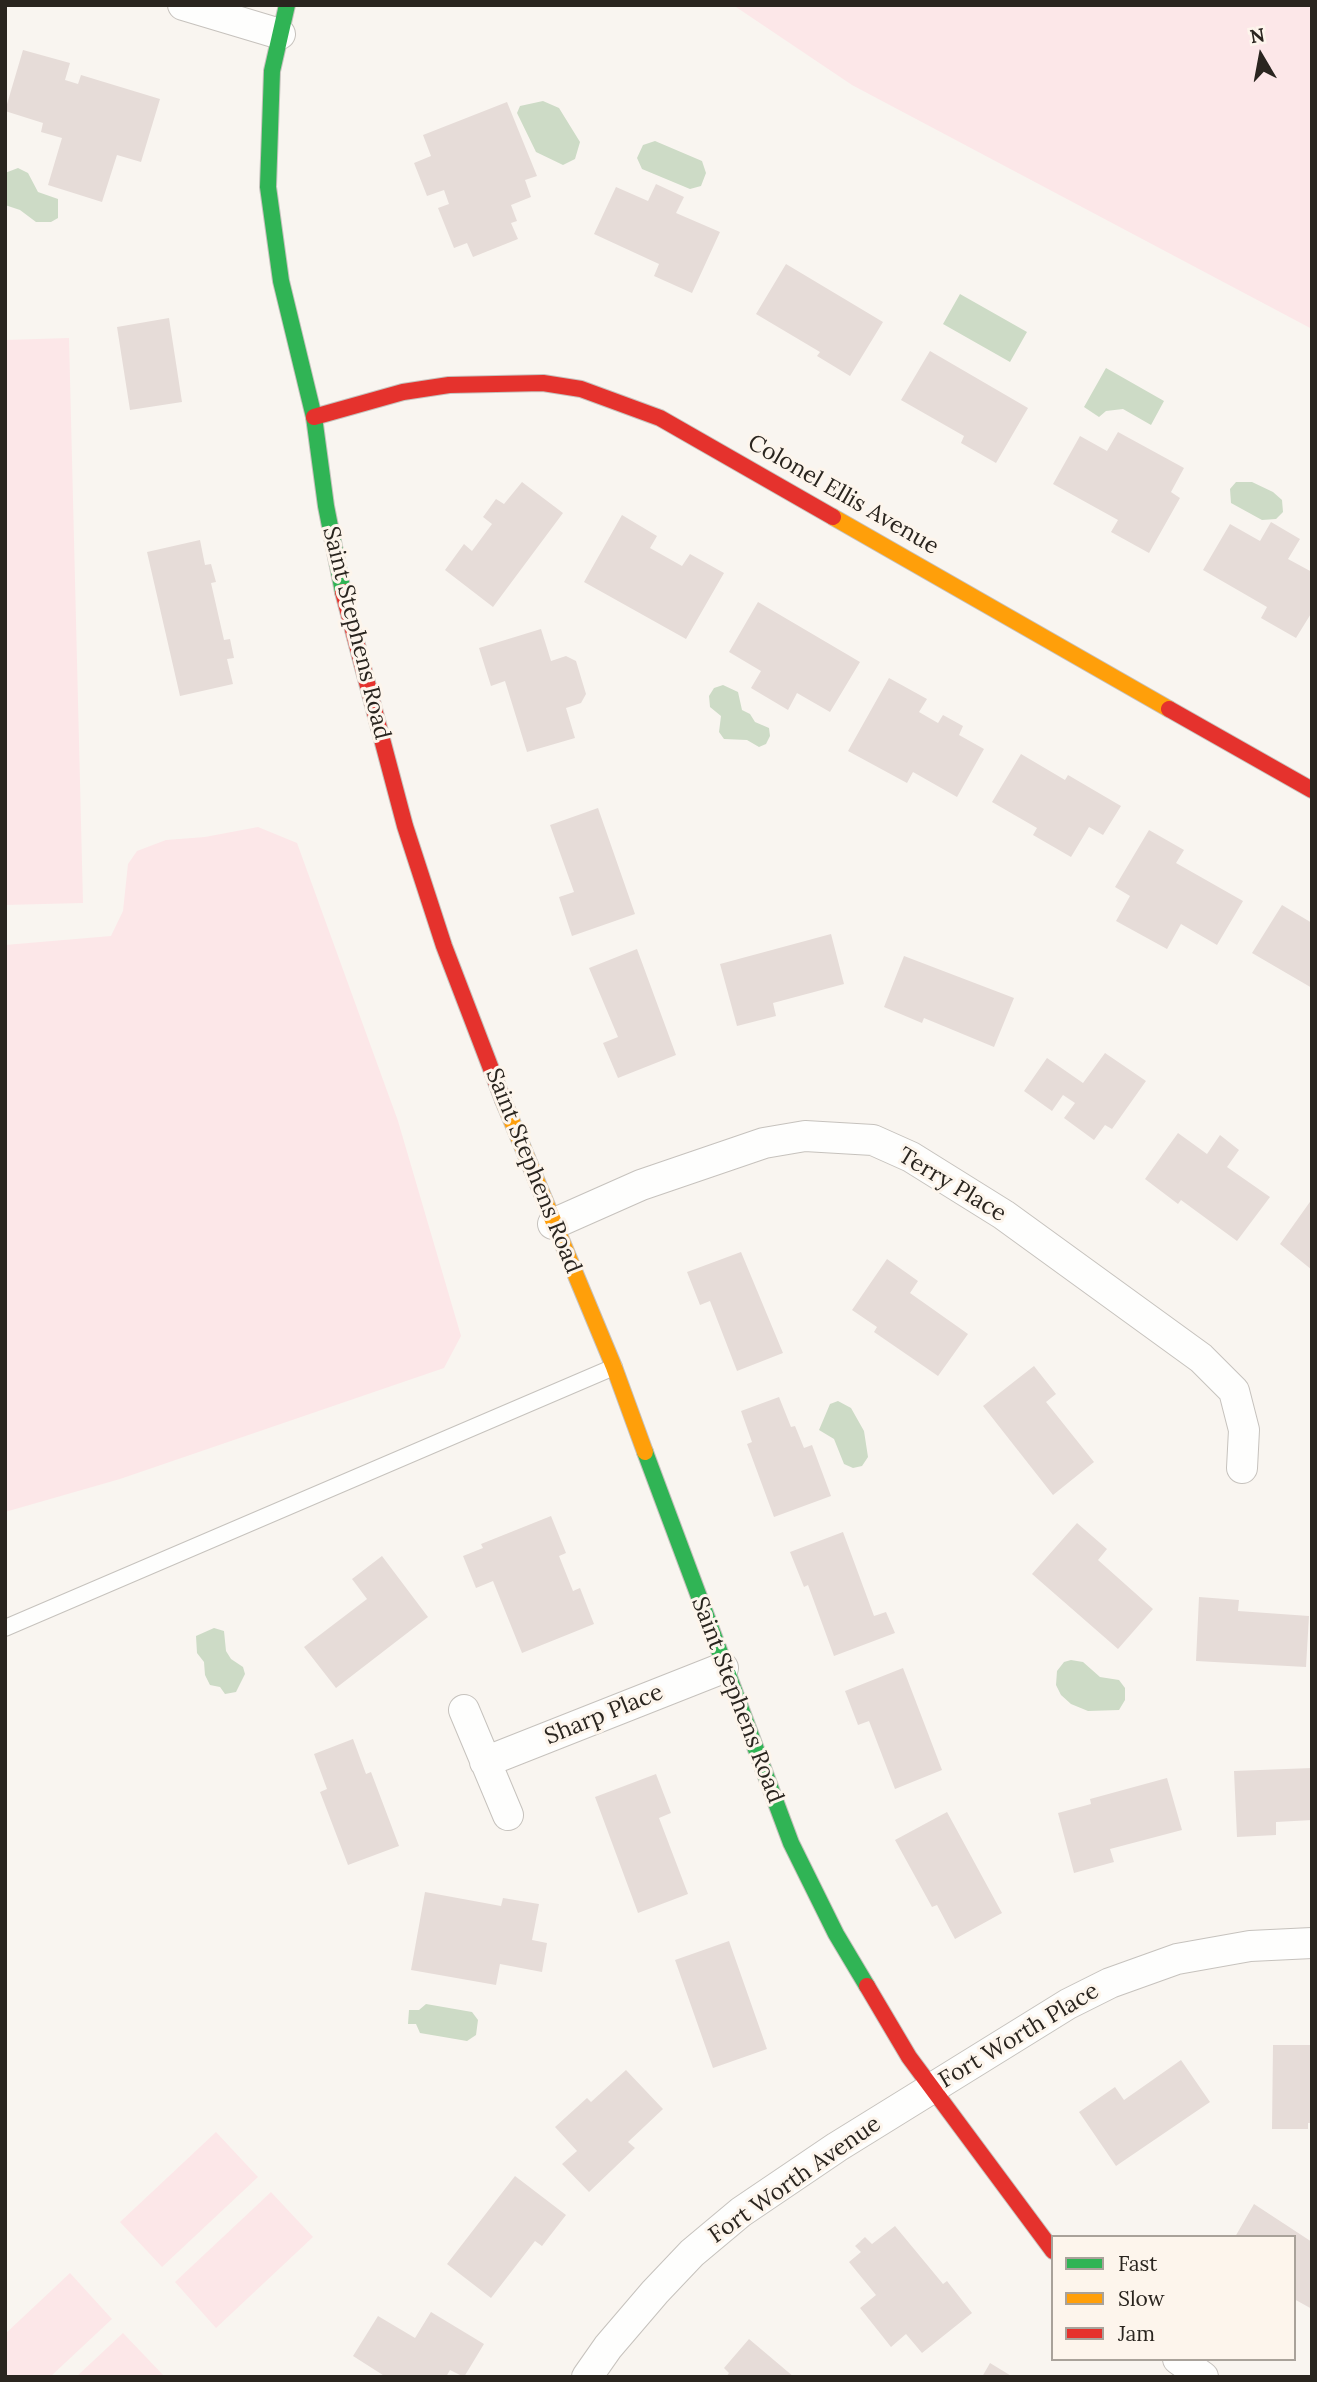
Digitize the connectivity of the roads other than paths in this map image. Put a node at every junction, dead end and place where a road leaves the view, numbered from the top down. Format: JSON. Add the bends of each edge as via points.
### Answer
{"nodes":[{"id":1,"x":183,"y":5,"type":"edge"},
{"id":2,"x":287,"y":5,"type":"edge"},
{"id":3,"x":280,"y":34,"type":"junction"},
{"id":4,"x":314,"y":417,"type":"junction"},
{"id":5,"x":1312,"y":790,"type":"edge"},
{"id":6,"x":553,"y":1224,"type":"junction"},
{"id":7,"x":614,"y":1367,"type":"junction"},
{"id":8,"x":1242,"y":1468,"type":"dead end"},
{"id":9,"x":5,"y":1628,"type":"edge"},
{"id":10,"x":723,"y":1668,"type":"junction"},
{"id":11,"x":464,"y":1710,"type":"dead end"},
{"id":12,"x":485,"y":1762,"type":"junction"},
{"id":13,"x":508,"y":1815,"type":"dead end"},
{"id":14,"x":1312,"y":1943,"type":"edge"},
{"id":15,"x":930,"y":2089,"type":"junction"},
{"id":16,"x":1051,"y":2248,"type":"edge"},
{"id":17,"x":1181,"y":2361,"type":"edge"},
{"id":18,"x":587,"y":2377,"type":"edge"},
{"id":19,"x":1203,"y":2377,"type":"edge"}],
"edges":[{"from":1,"to":3,"type":"street"},
{"from":2,"to":3,"type":"street","name":"Saint Stephens Road"},
{"from":3,"to":4,"type":"street","name":"Saint Stephens Road","via":[[272,71],[268,187],[281,281]]},
{"from":4,"to":5,"type":"street","name":"Colonel Ellis Avenue","via":[[449,385],[543,383],[615,400],[660,418],[749,466]]},
{"from":4,"to":6,"type":"street","name":"Saint Stephens Road","via":[[348,618],[405,826],[444,946]]},
{"from":6,"to":7,"type":"street","name":"Saint Stephens Road"},
{"from":6,"to":8,"type":"street","name":"Terry Place","via":[[641,1185],[764,1143],[805,1136],[873,1140],[911,1157],[1004,1215],[1201,1358],[1234,1391],[1244,1430]]},
{"from":7,"to":9,"type":"lane"},
{"from":7,"to":10,"type":"street","name":"Saint Stephens Road"},
{"from":10,"to":12,"type":"street","name":"Sharp Place"},
{"from":10,"to":15,"type":"street","name":"Saint Stephens Road","via":[[792,1843],[836,1934]]},
{"from":11,"to":12,"type":"street"},
{"from":12,"to":13,"type":"street"},
{"from":14,"to":15,"type":"street","name":"Fort Worth Place","via":[[1206,1952],[1110,1983]]},
{"from":15,"to":16,"type":"street","name":"Saint Stephens Road"},
{"from":15,"to":18,"type":"street","name":"Fort Worth Avenue","via":[[741,2212],[692,2253]]},
{"from":17,"to":19,"type":"street"}]}
